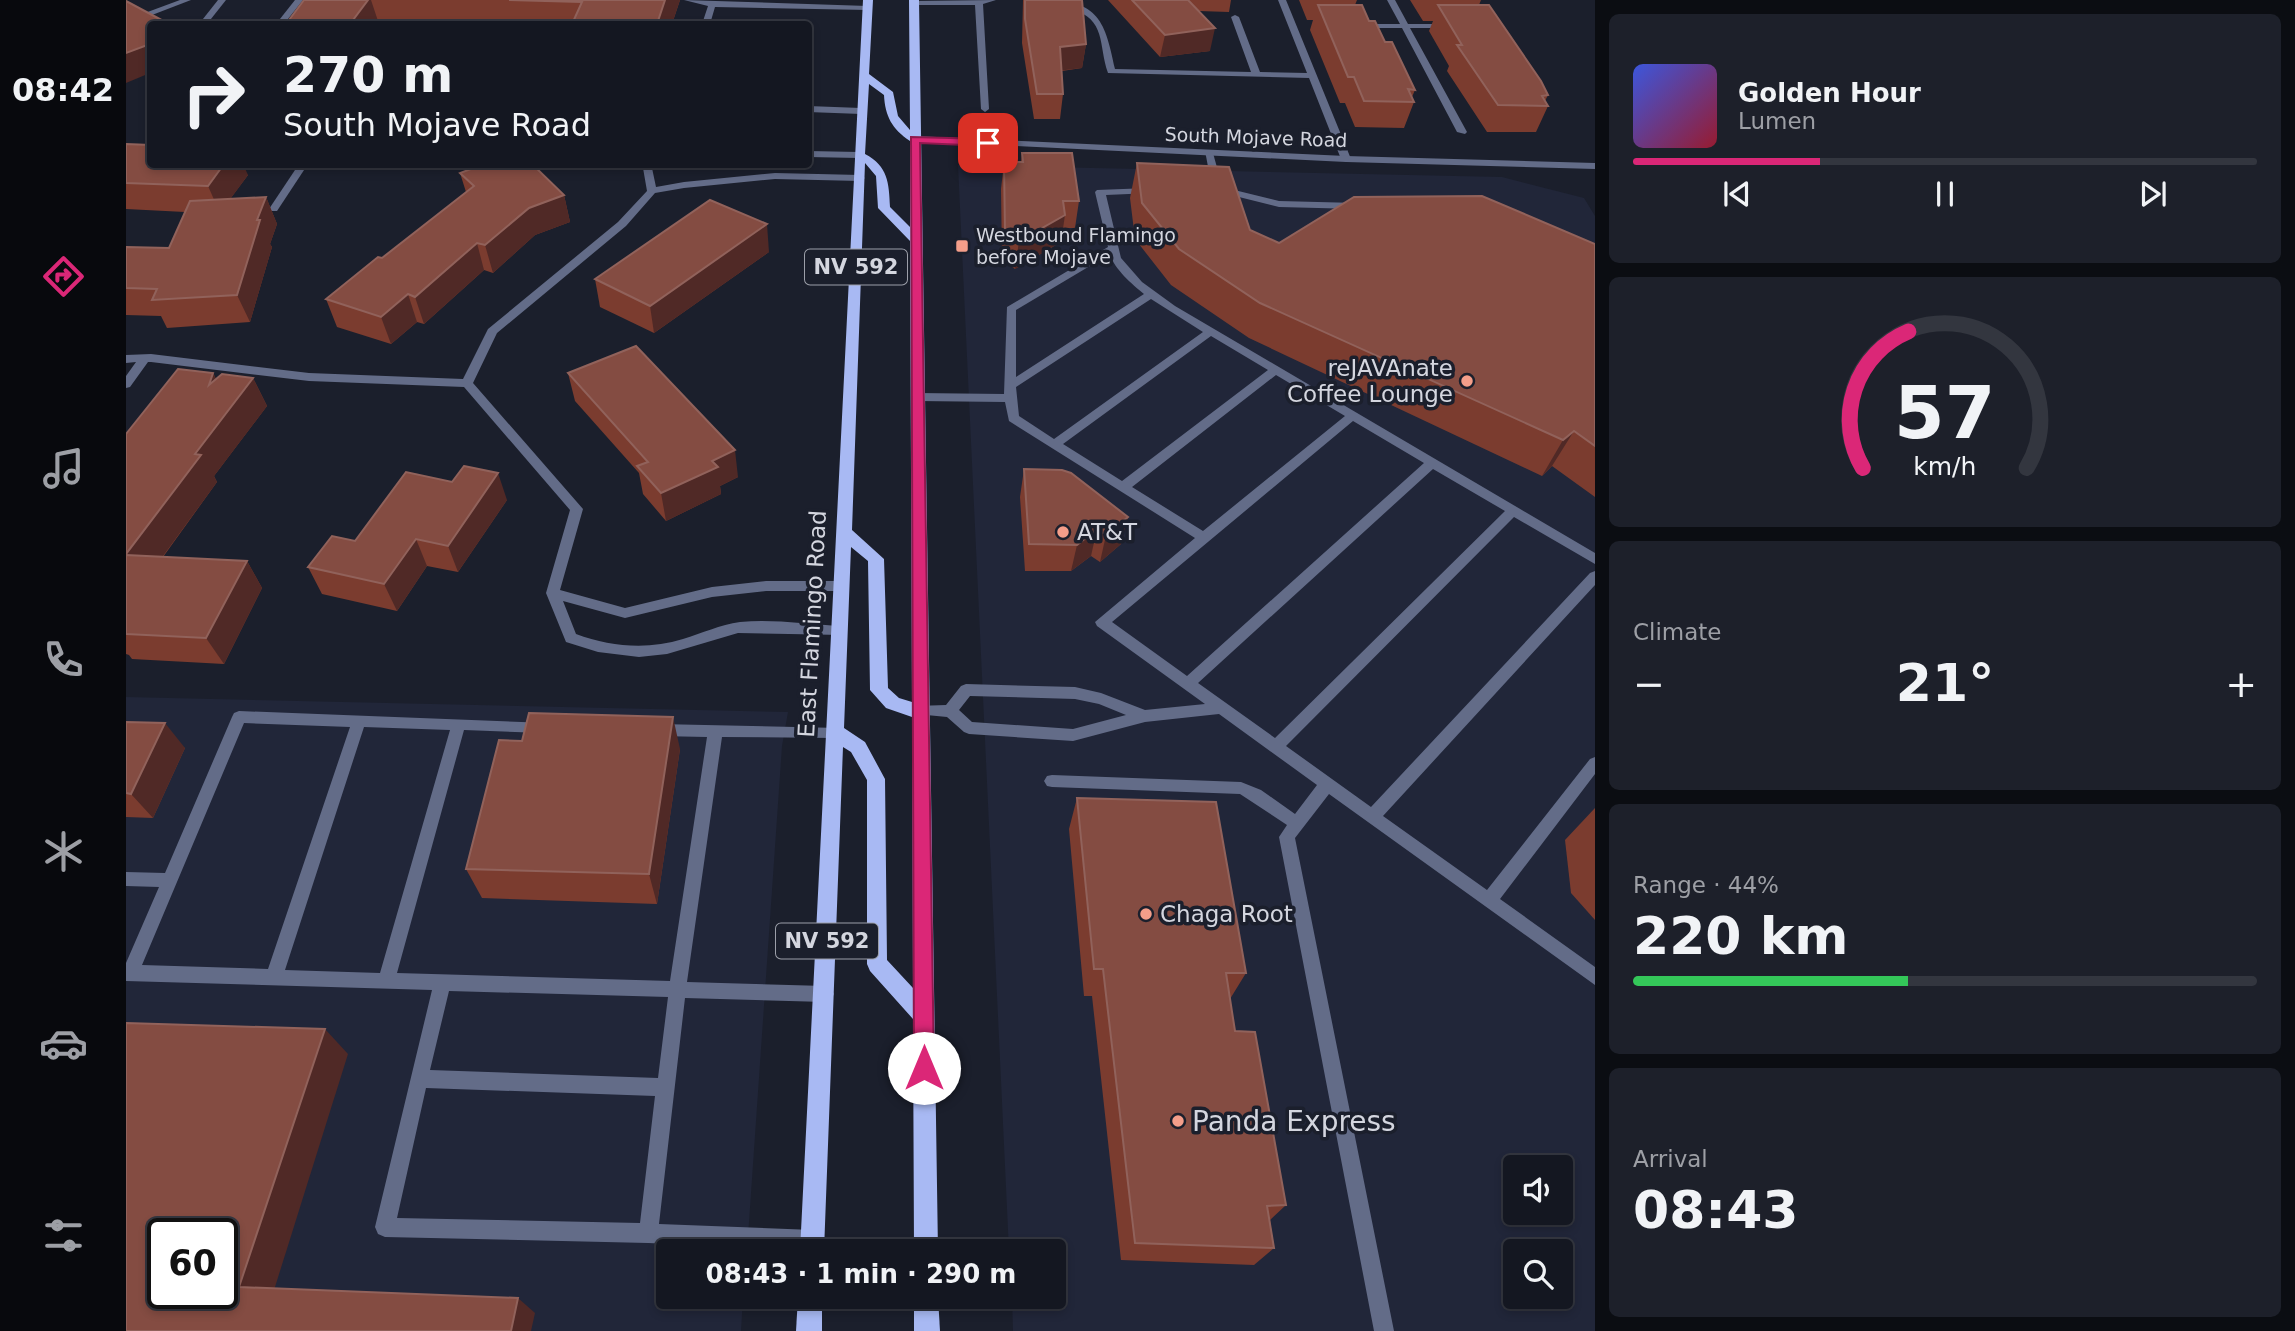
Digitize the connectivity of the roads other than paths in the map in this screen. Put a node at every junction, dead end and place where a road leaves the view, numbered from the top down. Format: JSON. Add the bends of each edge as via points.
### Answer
{"nodes":[{"id":1,"x":187,"y":0,"type":"edge"},
{"id":2,"x":222,"y":0,"type":"edge"},
{"id":3,"x":299,"y":0,"type":"edge"},
{"id":4,"x":688,"y":0,"type":"edge"},
{"id":5,"x":992,"y":0,"type":"edge"},
{"id":6,"x":1042,"y":0,"type":"edge"},
{"id":7,"x":1282,"y":0,"type":"edge"},
{"id":8,"x":1391,"y":0,"type":"edge"},
{"id":9,"x":979,"y":1,"type":"edge"},
{"id":10,"x":914,"y":2,"type":"edge"},
{"id":11,"x":712,"y":4,"type":"junction"},
{"id":12,"x":868,"y":4,"type":"edge"},
{"id":13,"x":1234,"y":17,"type":"dead end"},
{"id":14,"x":205,"y":21,"type":"edge"},
{"id":15,"x":282,"y":21,"type":"edge"},
{"id":16,"x":707,"y":21,"type":"edge"},
{"id":17,"x":126,"y":23,"type":"edge"},
{"id":18,"x":1292,"y":25,"type":"junction"},
{"id":19,"x":1304,"y":25,"type":"dead end"},
{"id":20,"x":1354,"y":26,"type":"edge"},
{"id":21,"x":1405,"y":26,"type":"junction"},
{"id":22,"x":1456,"y":26,"type":"edge"},
{"id":23,"x":1256,"y":74,"type":"junction"},
{"id":24,"x":864,"y":75,"type":"junction"},
{"id":25,"x":1312,"y":76,"type":"junction"},
{"id":26,"x":812,"y":109,"type":"edge"},
{"id":27,"x":985,"y":109,"type":"dead end"},
{"id":28,"x":861,"y":111,"type":"junction"},
{"id":29,"x":1462,"y":132,"type":"dead end"},
{"id":30,"x":915,"y":139,"type":"junction"},
{"id":31,"x":1209,"y":153,"type":"junction"},
{"id":32,"x":812,"y":154,"type":"edge"},
{"id":33,"x":859,"y":155,"type":"junction"},
{"id":34,"x":1346,"y":159,"type":"junction"},
{"id":35,"x":1595,"y":166,"type":"edge"},
{"id":36,"x":301,"y":168,"type":"edge"},
{"id":37,"x":645,"y":168,"type":"edge"},
{"id":38,"x":860,"y":178,"type":"junction"},
{"id":39,"x":1204,"y":189,"type":"edge"},
{"id":40,"x":1217,"y":189,"type":"junction"},
{"id":41,"x":1165,"y":190,"type":"edge"},
{"id":42,"x":652,"y":191,"type":"junction"},
{"id":43,"x":1372,"y":206,"type":"edge"},
{"id":44,"x":274,"y":209,"type":"dead end"},
{"id":45,"x":916,"y":240,"type":"junction"},
{"id":46,"x":1113,"y":248,"type":"junction"},
{"id":47,"x":1151,"y":294,"type":"junction"},
{"id":48,"x":1211,"y":331,"type":"junction"},
{"id":49,"x":126,"y":359,"type":"edge"},
{"id":50,"x":144,"y":359,"type":"junction"},
{"id":51,"x":1275,"y":370,"type":"junction"},
{"id":52,"x":467,"y":383,"type":"junction"},
{"id":53,"x":126,"y":384,"type":"edge"},
{"id":54,"x":1010,"y":392,"type":"junction"},
{"id":55,"x":917,"y":397,"type":"junction"},
{"id":56,"x":1352,"y":416,"type":"junction"},
{"id":57,"x":1055,"y":444,"type":"junction"},
{"id":58,"x":1432,"y":463,"type":"junction"},
{"id":59,"x":1123,"y":486,"type":"junction"},
{"id":60,"x":1513,"y":511,"type":"junction"},
{"id":61,"x":844,"y":533,"type":"junction"},
{"id":62,"x":1204,"y":538,"type":"junction"},
{"id":63,"x":1595,"y":559,"type":"edge"},
{"id":64,"x":1595,"y":576,"type":"edge"},
{"id":65,"x":841,"y":586,"type":"junction"},
{"id":66,"x":553,"y":593,"type":"junction"},
{"id":67,"x":838,"y":631,"type":"junction"},
{"id":68,"x":1188,"y":684,"type":"junction"},
{"id":69,"x":1221,"y":708,"type":"junction"},
{"id":70,"x":921,"y":710,"type":"junction"},
{"id":71,"x":950,"y":711,"type":"junction"},
{"id":72,"x":1145,"y":716,"type":"junction"},
{"id":73,"x":359,"y":721,"type":"junction"},
{"id":74,"x":459,"y":724,"type":"junction"},
{"id":75,"x":553,"y":727,"type":"edge"},
{"id":76,"x":647,"y":730,"type":"edge"},
{"id":77,"x":715,"y":732,"type":"junction"},
{"id":78,"x":835,"y":732,"type":"junction"},
{"id":79,"x":1276,"y":747,"type":"junction"},
{"id":80,"x":1595,"y":763,"type":"edge"},
{"id":81,"x":1052,"y":781,"type":"dead end"},
{"id":82,"x":1326,"y":784,"type":"junction"},
{"id":83,"x":1372,"y":817,"type":"junction"},
{"id":84,"x":1297,"y":824,"type":"junction"},
{"id":85,"x":126,"y":879,"type":"edge"},
{"id":86,"x":170,"y":880,"type":"junction"},
{"id":87,"x":1489,"y":900,"type":"junction"},
{"id":88,"x":128,"y":973,"type":"edge"},
{"id":89,"x":1595,"y":976,"type":"edge"},
{"id":90,"x":274,"y":977,"type":"junction"},
{"id":91,"x":386,"y":981,"type":"junction"},
{"id":92,"x":442,"y":983,"type":"junction"},
{"id":93,"x":677,"y":990,"type":"junction"},
{"id":94,"x":825,"y":995,"type":"junction"},
{"id":95,"x":924,"y":1015,"type":"junction"},
{"id":96,"x":420,"y":1079,"type":"junction"},
{"id":97,"x":665,"y":1087,"type":"junction"},
{"id":98,"x":648,"y":1233,"type":"junction"},
{"id":99,"x":724,"y":1239,"type":"edge"},
{"id":100,"x":812,"y":1239,"type":"edge"},
{"id":101,"x":926,"y":1239,"type":"edge"},
{"id":102,"x":810,"y":1309,"type":"edge"},
{"id":103,"x":926,"y":1309,"type":"edge"},
{"id":104,"x":809,"y":1331,"type":"edge"},
{"id":105,"x":927,"y":1331,"type":"edge"},
{"id":106,"x":1384,"y":1331,"type":"edge"}],
"edges":[{"from":1,"to":17,"type":"street"},
{"from":2,"to":14,"type":"street"},
{"from":3,"to":15,"type":"street"},
{"from":4,"to":11,"type":"street"},
{"from":5,"to":9,"type":"street"},
{"from":6,"to":23,"type":"street","via":[[1087,10],[1101,23],[1111,71]]},
{"from":7,"to":18,"type":"street"},
{"from":8,"to":21,"type":"street"},
{"from":9,"to":10,"type":"street"},
{"from":9,"to":27,"type":"street"},
{"from":10,"to":30,"type":"main road","number":"NV 592"},
{"from":11,"to":12,"type":"street"},
{"from":11,"to":16,"type":"street"},
{"from":12,"to":24,"type":"main road","name":"East Flamingo Road","number":"NV 592"},
{"from":13,"to":23,"type":"street"},
{"from":18,"to":19,"type":"street"},
{"from":18,"to":25,"type":"street"},
{"from":20,"to":21,"type":"street"},
{"from":21,"to":22,"type":"street"},
{"from":21,"to":29,"type":"street"},
{"from":23,"to":25,"type":"street"},
{"from":24,"to":28,"type":"main road","name":"East Flamingo Road","number":"NV 592"},
{"from":24,"to":30,"type":"main road","via":[[889,94],[895,126]]},
{"from":25,"to":34,"type":"street"},
{"from":26,"to":28,"type":"street"},
{"from":28,"to":33,"type":"main road","name":"East Flamingo Road","number":"NV 592"},
{"from":30,"to":31,"type":"street","name":"South Mojave Road"},
{"from":30,"to":45,"type":"main road","number":"NV 592"},
{"from":31,"to":34,"type":"street","name":"South Mojave Road"},
{"from":31,"to":40,"type":"street"},
{"from":32,"to":33,"type":"street"},
{"from":33,"to":38,"type":"main road","name":"East Flamingo Road","number":"NV 592"},
{"from":33,"to":45,"type":"main road","via":[[880,168],[884,208]]},
{"from":34,"to":35,"type":"street","name":"South Mojave Road"},
{"from":36,"to":44,"type":"street"},
{"from":37,"to":42,"type":"street"},
{"from":38,"to":42,"type":"street","via":[[775,176]]},
{"from":38,"to":61,"type":"main road","name":"East Flamingo Road","number":"NV 592"},
{"from":39,"to":40,"type":"street"},
{"from":40,"to":43,"type":"street","via":[[1279,204]]},
{"from":41,"to":46,"type":"street","via":[[1100,192]]},
{"from":42,"to":52,"type":"street","via":[[622,224],[492,331]]},
{"from":45,"to":55,"type":"main road","number":"NV 592"},
{"from":46,"to":47,"type":"street","via":[[1116,258]]},
{"from":46,"to":54,"type":"street","via":[[1011,309]]},
{"from":47,"to":48,"type":"street"},
{"from":47,"to":54,"type":"street"},
{"from":48,"to":51,"type":"street"},
{"from":48,"to":57,"type":"street"},
{"from":49,"to":50,"type":"street"},
{"from":50,"to":52,"type":"street","via":[[309,377]]},
{"from":50,"to":53,"type":"street"},
{"from":51,"to":56,"type":"street"},
{"from":51,"to":59,"type":"street"},
{"from":52,"to":66,"type":"street","via":[[577,509]]},
{"from":54,"to":55,"type":"street"},
{"from":54,"to":57,"type":"street","via":[[1013,418]]},
{"from":55,"to":70,"type":"main road","number":"NV 592"},
{"from":56,"to":58,"type":"street"},
{"from":56,"to":62,"type":"street"},
{"from":57,"to":59,"type":"street"},
{"from":58,"to":60,"type":"street"},
{"from":58,"to":68,"type":"street"},
{"from":59,"to":62,"type":"street"},
{"from":60,"to":63,"type":"street"},
{"from":60,"to":79,"type":"street"},
{"from":61,"to":65,"type":"main road","name":"East Flamingo Road","number":"NV 592"},
{"from":61,"to":70,"type":"main road","via":[[876,559],[879,690],[901,709]]},
{"from":62,"to":68,"type":"street","via":[[1102,622]]},
{"from":64,"to":83,"type":"street"},
{"from":65,"to":66,"type":"street","via":[[725,590],[625,613]]},
{"from":65,"to":67,"type":"main road","name":"East Flamingo Road","number":"NV 592"},
{"from":66,"to":67,"type":"street","via":[[571,638],[598,650],[637,652],[747,627]]},
{"from":67,"to":78,"type":"main road","name":"East Flamingo Road","number":"NV 592"},
{"from":68,"to":69,"type":"street"},
{"from":69,"to":72,"type":"street"},
{"from":69,"to":79,"type":"street"},
{"from":70,"to":71,"type":"street"},
{"from":70,"to":95,"type":"main road","number":"NV 592"},
{"from":71,"to":72,"type":"street","via":[[970,728],[1073,735]]},
{"from":71,"to":72,"type":"street","via":[[966,690],[1074,694]]},
{"from":73,"to":74,"type":"street"},
{"from":73,"to":86,"type":"street","via":[[239,718]]},
{"from":73,"to":90,"type":"street"},
{"from":74,"to":75,"type":"street"},
{"from":74,"to":91,"type":"street"},
{"from":76,"to":77,"type":"street"},
{"from":77,"to":78,"type":"street"},
{"from":77,"to":93,"type":"street"},
{"from":78,"to":94,"type":"main road","name":"East Flamingo Road","number":"NV 592"},
{"from":78,"to":95,"type":"main road","via":[[858,747],[876,779],[877,964]]},
{"from":79,"to":82,"type":"street"},
{"from":80,"to":87,"type":"street"},
{"from":81,"to":84,"type":"street","via":[[1241,788]]},
{"from":82,"to":83,"type":"street"},
{"from":82,"to":84,"type":"street"},
{"from":83,"to":87,"type":"street"},
{"from":84,"to":106,"type":"street","via":[[1287,837]]},
{"from":85,"to":86,"type":"street"},
{"from":86,"to":88,"type":"street"},
{"from":87,"to":89,"type":"street"},
{"from":88,"to":90,"type":"street"},
{"from":90,"to":91,"type":"street"},
{"from":91,"to":92,"type":"street"},
{"from":92,"to":93,"type":"street"},
{"from":92,"to":96,"type":"street"},
{"from":93,"to":94,"type":"street"},
{"from":93,"to":97,"type":"street"},
{"from":94,"to":100,"type":"main road","name":"East Flamingo Road","number":"NV 592"},
{"from":95,"to":101,"type":"main road","number":"NV 592"},
{"from":96,"to":97,"type":"street"},
{"from":96,"to":98,"type":"street","via":[[385,1227]]},
{"from":97,"to":98,"type":"street"},
{"from":98,"to":99,"type":"street"},
{"from":102,"to":104,"type":"main road"},
{"from":103,"to":105,"type":"main road"}]}
